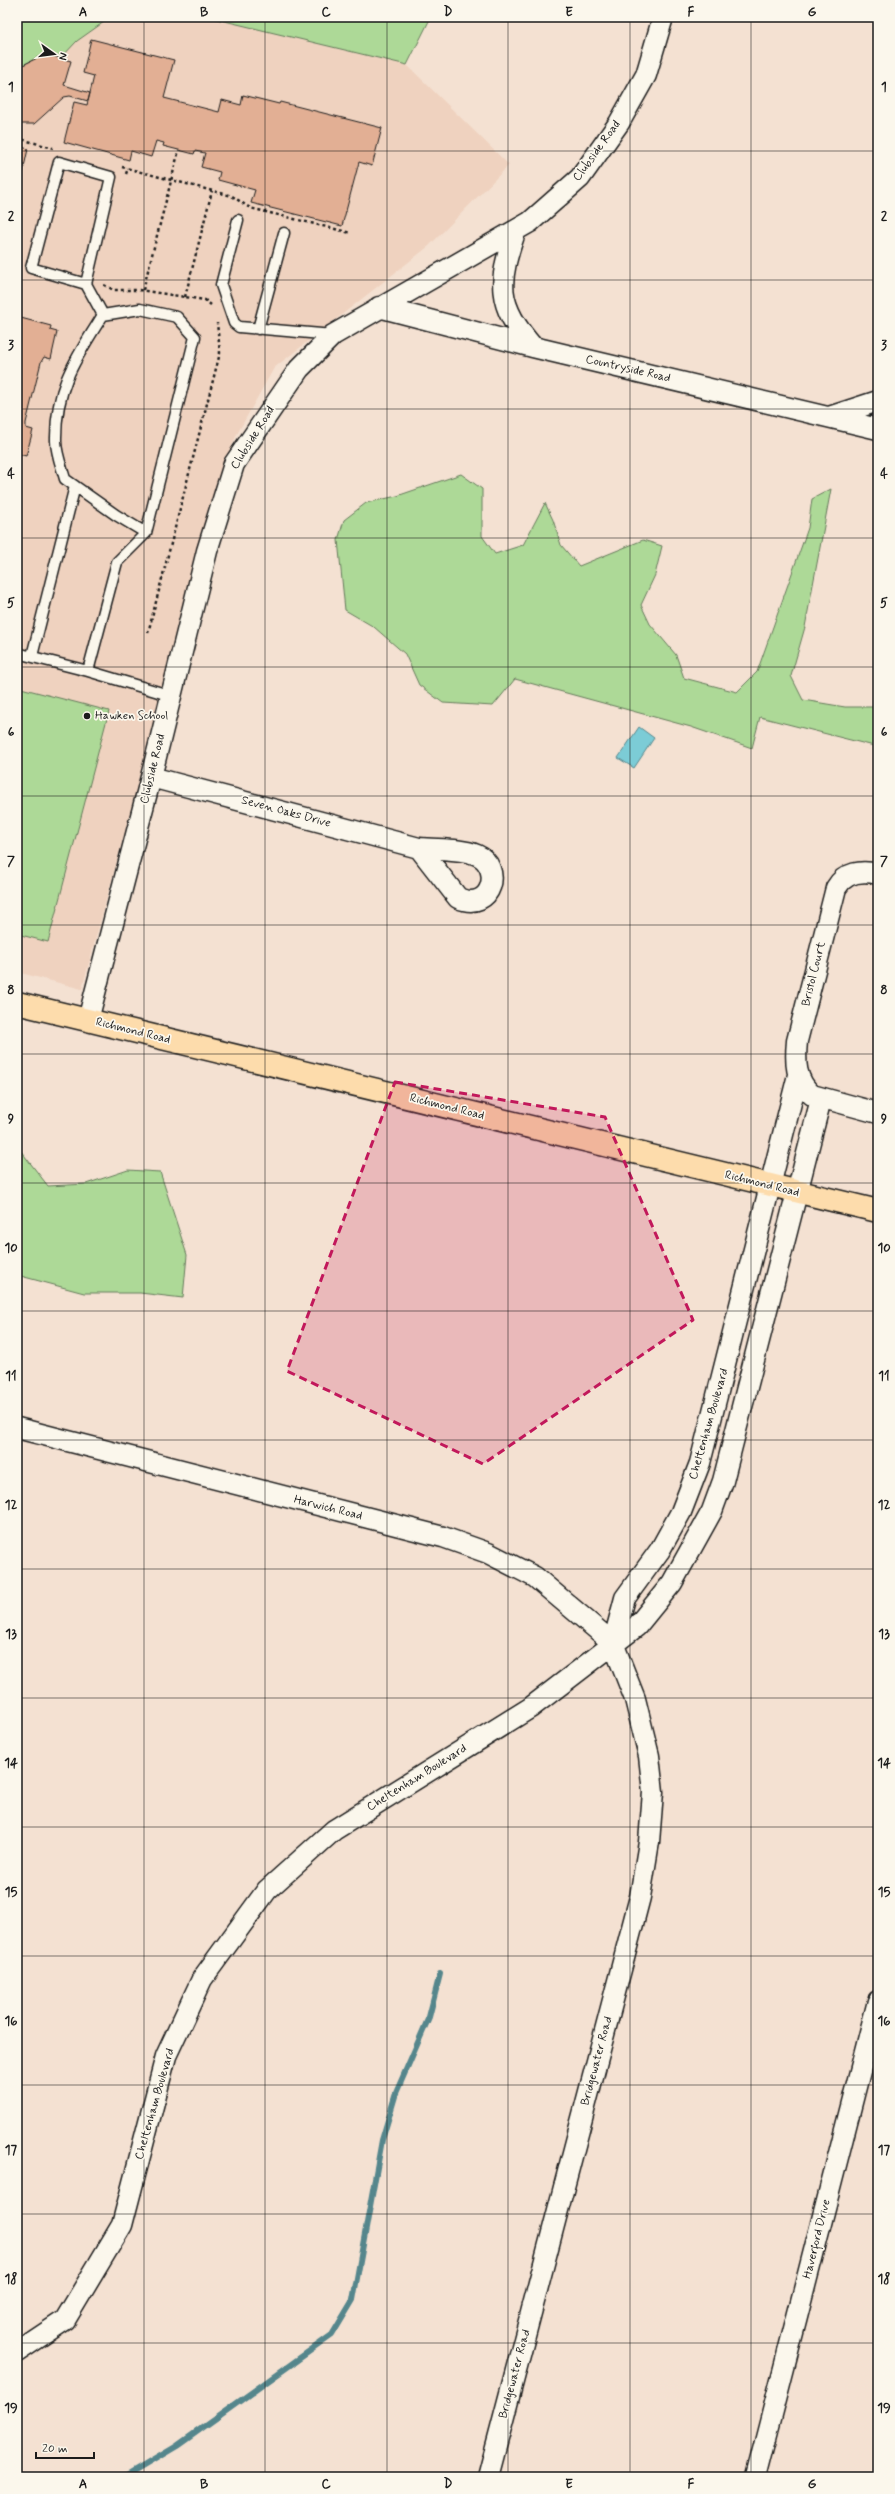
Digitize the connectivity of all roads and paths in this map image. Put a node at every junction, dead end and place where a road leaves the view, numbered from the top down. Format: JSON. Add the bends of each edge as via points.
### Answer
{"nodes":[{"id":1,"x":663,"y":17,"type":"edge"},
{"id":2,"x":17,"y":138,"type":"edge"},
{"id":3,"x":59,"y":150,"type":"dead end"},
{"id":4,"x":179,"y":150,"type":"dead end"},
{"id":5,"x":114,"y":164,"type":"dead end"},
{"id":6,"x":172,"y":180,"type":"junction"},
{"id":7,"x":212,"y":191,"type":"junction"},
{"id":8,"x":238,"y":220,"type":"dead end"},
{"id":9,"x":516,"y":230,"type":"junction"},
{"id":10,"x":284,"y":232,"type":"dead end"},
{"id":11,"x":351,"y":233,"type":"dead end"},
{"id":12,"x":86,"y":284,"type":"junction"},
{"id":13,"x":143,"y":290,"type":"dead end"},
{"id":14,"x":185,"y":297,"type":"dead end"},
{"id":15,"x":379,"y":307,"type":"junction"},
{"id":16,"x":103,"y":315,"type":"junction"},
{"id":17,"x":258,"y":329,"type":"junction"},
{"id":18,"x":333,"y":335,"type":"junction"},
{"id":19,"x":533,"y":347,"type":"junction"},
{"id":20,"x":878,"y":401,"type":"edge"},
{"id":21,"x":829,"y":417,"type":"junction"},
{"id":22,"x":878,"y":430,"type":"edge"},
{"id":23,"x":75,"y":486,"type":"junction"},
{"id":24,"x":146,"y":533,"type":"junction"},
{"id":25,"x":17,"y":653,"type":"edge"},
{"id":26,"x":32,"y":656,"type":"junction"},
{"id":27,"x":88,"y":671,"type":"junction"},
{"id":28,"x":172,"y":696,"type":"junction"},
{"id":29,"x":152,"y":777,"type":"junction"},
{"id":30,"x":420,"y":848,"type":"dead end"},
{"id":31,"x":878,"y":874,"type":"edge"},
{"id":32,"x":17,"y":1003,"type":"edge"},
{"id":33,"x":88,"y":1020,"type":"junction"},
{"id":34,"x":798,"y":1074,"type":"junction"},
{"id":35,"x":822,"y":1099,"type":"junction"},
{"id":36,"x":878,"y":1113,"type":"edge"},
{"id":37,"x":772,"y":1186,"type":"junction"},
{"id":38,"x":798,"y":1192,"type":"junction"},
{"id":39,"x":878,"y":1211,"type":"edge"},
{"id":40,"x":17,"y":1428,"type":"edge"},
{"id":41,"x":613,"y":1643,"type":"junction"},
{"id":42,"x":878,"y":2001,"type":"edge"},
{"id":43,"x":17,"y":2352,"type":"edge"},
{"id":44,"x":488,"y":2477,"type":"edge"},
{"id":45,"x":756,"y":2477,"type":"edge"}],
"edges":[{"from":1,"to":9,"type":"street","name":"Clubside Road","via":[[646,74],[619,123],[580,178],[530,222]]},
{"from":2,"to":3,"type":"path"},
{"from":4,"to":6,"type":"path"},
{"from":5,"to":6,"type":"path"},
{"from":6,"to":7,"type":"path"},
{"from":6,"to":13,"type":"path"},
{"from":7,"to":11,"type":"path","via":[[232,196],[250,208]]},
{"from":7,"to":14,"type":"path"},
{"from":8,"to":17,"type":"lane","via":[[221,285],[234,323],[239,327]]},
{"from":9,"to":15,"type":"street","name":"Clubside Road"},
{"from":9,"to":19,"type":"street","via":[[504,263],[504,296],[509,314],[518,330]]},
{"from":10,"to":17,"type":"lane"},
{"from":12,"to":12,"type":"lane","via":[[111,177],[59,162],[31,268]]},
{"from":12,"to":16,"type":"lane"},
{"from":15,"to":18,"type":"street","name":"Clubside Road"},
{"from":15,"to":19,"type":"street","name":"Countryside Road"},
{"from":16,"to":23,"type":"lane","via":[[71,366],[61,395],[56,442],[65,479]]},
{"from":16,"to":24,"type":"lane","via":[[140,309],[177,317],[195,337]]},
{"from":17,"to":18,"type":"lane"},
{"from":18,"to":28,"type":"street","name":"Clubside Road","via":[[298,369],[234,464],[207,551]]},
{"from":19,"to":21,"type":"street","name":"Countryside Road"},
{"from":20,"to":21,"type":"street"},
{"from":21,"to":22,"type":"street","name":"Countryside Road"},
{"from":23,"to":24,"type":"lane"},
{"from":23,"to":26,"type":"lane"},
{"from":24,"to":27,"type":"lane","via":[[117,562]]},
{"from":25,"to":26,"type":"lane"},
{"from":26,"to":27,"type":"lane"},
{"from":27,"to":28,"type":"lane"},
{"from":28,"to":29,"type":"street","name":"Clubside Road"},
{"from":29,"to":30,"type":"street","name":"Seven Oaks Drive"},
{"from":29,"to":33,"type":"street","name":"Clubside Road"},
{"from":31,"to":34,"type":"street","name":"Bristol Court","via":[[854,873],[845,876],[836,888],[797,1041],[795,1062]]},
{"from":32,"to":33,"type":"main road","name":"Richmond Road"},
{"from":33,"to":37,"type":"main road","name":"Richmond Road"},
{"from":34,"to":35,"type":"street","name":"Bristol Court","via":[[806,1089]]},
{"from":34,"to":37,"type":"street","name":"Cheltenham Boulevard"},
{"from":35,"to":36,"type":"street","name":"Bristol Court"},
{"from":35,"to":38,"type":"street"},
{"from":37,"to":38,"type":"main road","name":"Richmond Road"},
{"from":37,"to":41,"type":"street","name":"Cheltenham Boulevard","via":[[700,1463],[681,1512],[660,1550],[625,1598]]},
{"from":38,"to":39,"type":"main road","name":"Richmond Road"},
{"from":38,"to":41,"type":"street","via":[[712,1511],[672,1583],[637,1626]]},
{"from":40,"to":41,"type":"street","name":"Harwich Road","via":[[443,1537],[488,1553],[535,1577]]},
{"from":41,"to":43,"type":"street","name":"Cheltenham Boulevard","via":[[530,1708],[334,1830],[267,1890],[202,1979],[166,2056],[122,2225],[65,2320]]},
{"from":41,"to":44,"type":"street","name":"Bridgewater Road","via":[[635,1699],[650,1756],[653,1792],[649,1842],[640,1898]]},
{"from":42,"to":45,"type":"street","name":"Haverford Drive"}]}
